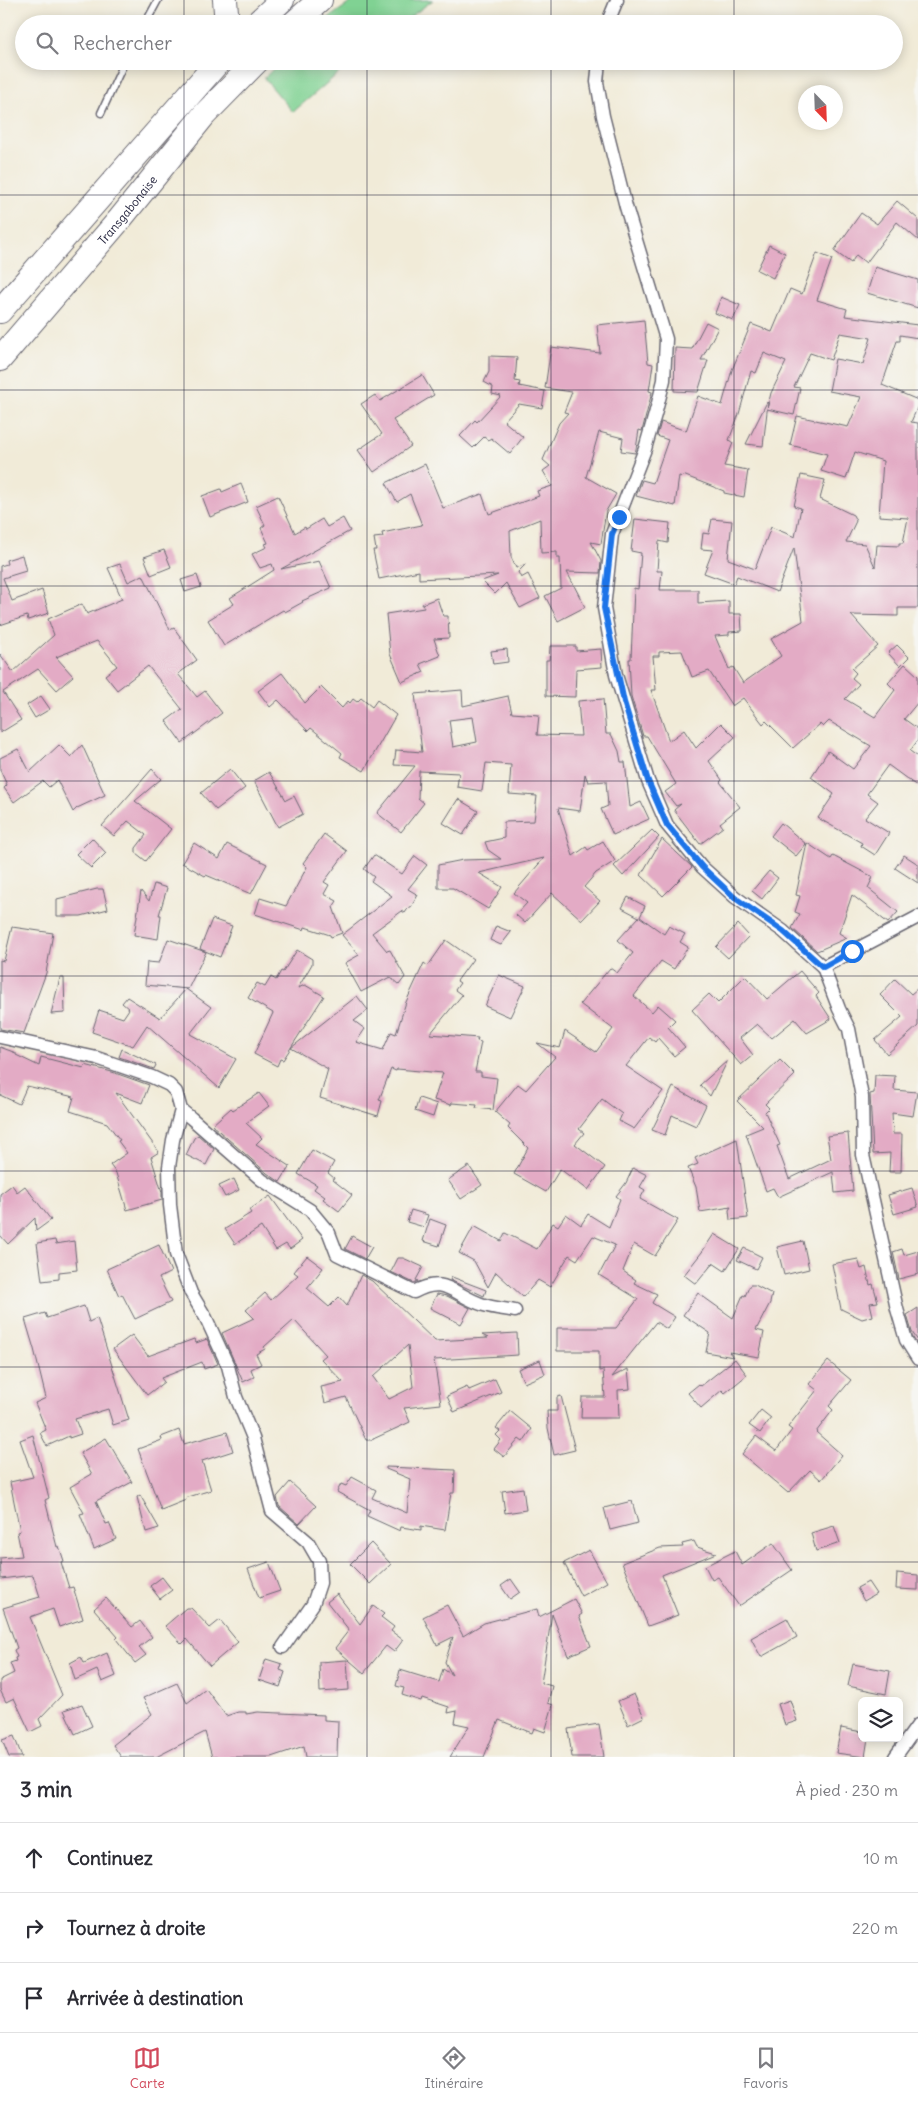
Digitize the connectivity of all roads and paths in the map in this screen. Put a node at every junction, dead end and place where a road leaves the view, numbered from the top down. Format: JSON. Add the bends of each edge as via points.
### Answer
{"nodes":[{"id":1,"x":158,"y":0,"type":"edge"},
{"id":2,"x":225,"y":0,"type":"edge"},
{"id":3,"x":282,"y":0,"type":"edge"},
{"id":4,"x":320,"y":0,"type":"edge"},
{"id":5,"x":617,"y":0,"type":"edge"},
{"id":6,"x":150,"y":15,"type":"edge"},
{"id":7,"x":226,"y":15,"type":"edge"},
{"id":8,"x":266,"y":15,"type":"edge"},
{"id":9,"x":304,"y":15,"type":"edge"},
{"id":10,"x":611,"y":15,"type":"edge"},
{"id":11,"x":121,"y":70,"type":"edge"},
{"id":12,"x":211,"y":70,"type":"edge"},
{"id":13,"x":248,"y":70,"type":"edge"},
{"id":14,"x":598,"y":70,"type":"edge"},
{"id":15,"x":101,"y":113,"type":"dead end"},
{"id":16,"x":0,"y":311,"type":"edge"},
{"id":17,"x":0,"y":359,"type":"edge"},
{"id":18,"x":918,"y":917,"type":"edge"},
{"id":19,"x":823,"y":967,"type":"junction"},
{"id":20,"x":0,"y":1037,"type":"edge"},
{"id":21,"x":182,"y":1110,"type":"junction"},
{"id":22,"x":515,"y":1311,"type":"dead end"},
{"id":23,"x":918,"y":1359,"type":"edge"},
{"id":24,"x":283,"y":1647,"type":"dead end"},
{"id":25,"x":918,"y":1725,"type":"edge"},
{"id":26,"x":895,"y":1757,"type":"edge"}],
"edges":[{"from":1,"to":6,"type":"lane"},
{"from":2,"to":7,"type":"highway"},
{"from":3,"to":8,"type":"highway"},
{"from":4,"to":9,"type":"highway"},
{"from":5,"to":10,"type":"street"},
{"from":11,"to":15,"type":"lane"},
{"from":12,"to":16,"type":"highway"},
{"from":13,"to":17,"type":"highway","name":"Transgabonaise","via":[[204,114],[120,219]]},
{"from":14,"to":19,"type":"street","via":[[603,116],[666,340],[664,380],[656,411],[612,534],[604,608],[616,676],[648,781],[667,825],[702,867],[735,898],[783,931]]},
{"from":18,"to":19,"type":"street"},
{"from":19,"to":23,"type":"street","via":[[849,1028],[862,1097],[863,1155],[897,1309],[906,1340]]},
{"from":20,"to":21,"type":"street","via":[[97,1058],[152,1077],[176,1092]]},
{"from":21,"to":22,"type":"street","via":[[262,1180],[310,1210],[329,1234],[337,1254],[414,1292],[427,1285],[439,1284],[483,1304]]},
{"from":21,"to":24,"type":"street","via":[[169,1167],[176,1254],[191,1293],[228,1366],[236,1397],[253,1438],[272,1511],[308,1542],[319,1561],[320,1583],[313,1604]]},
{"from":25,"to":26,"type":"street"}]}
